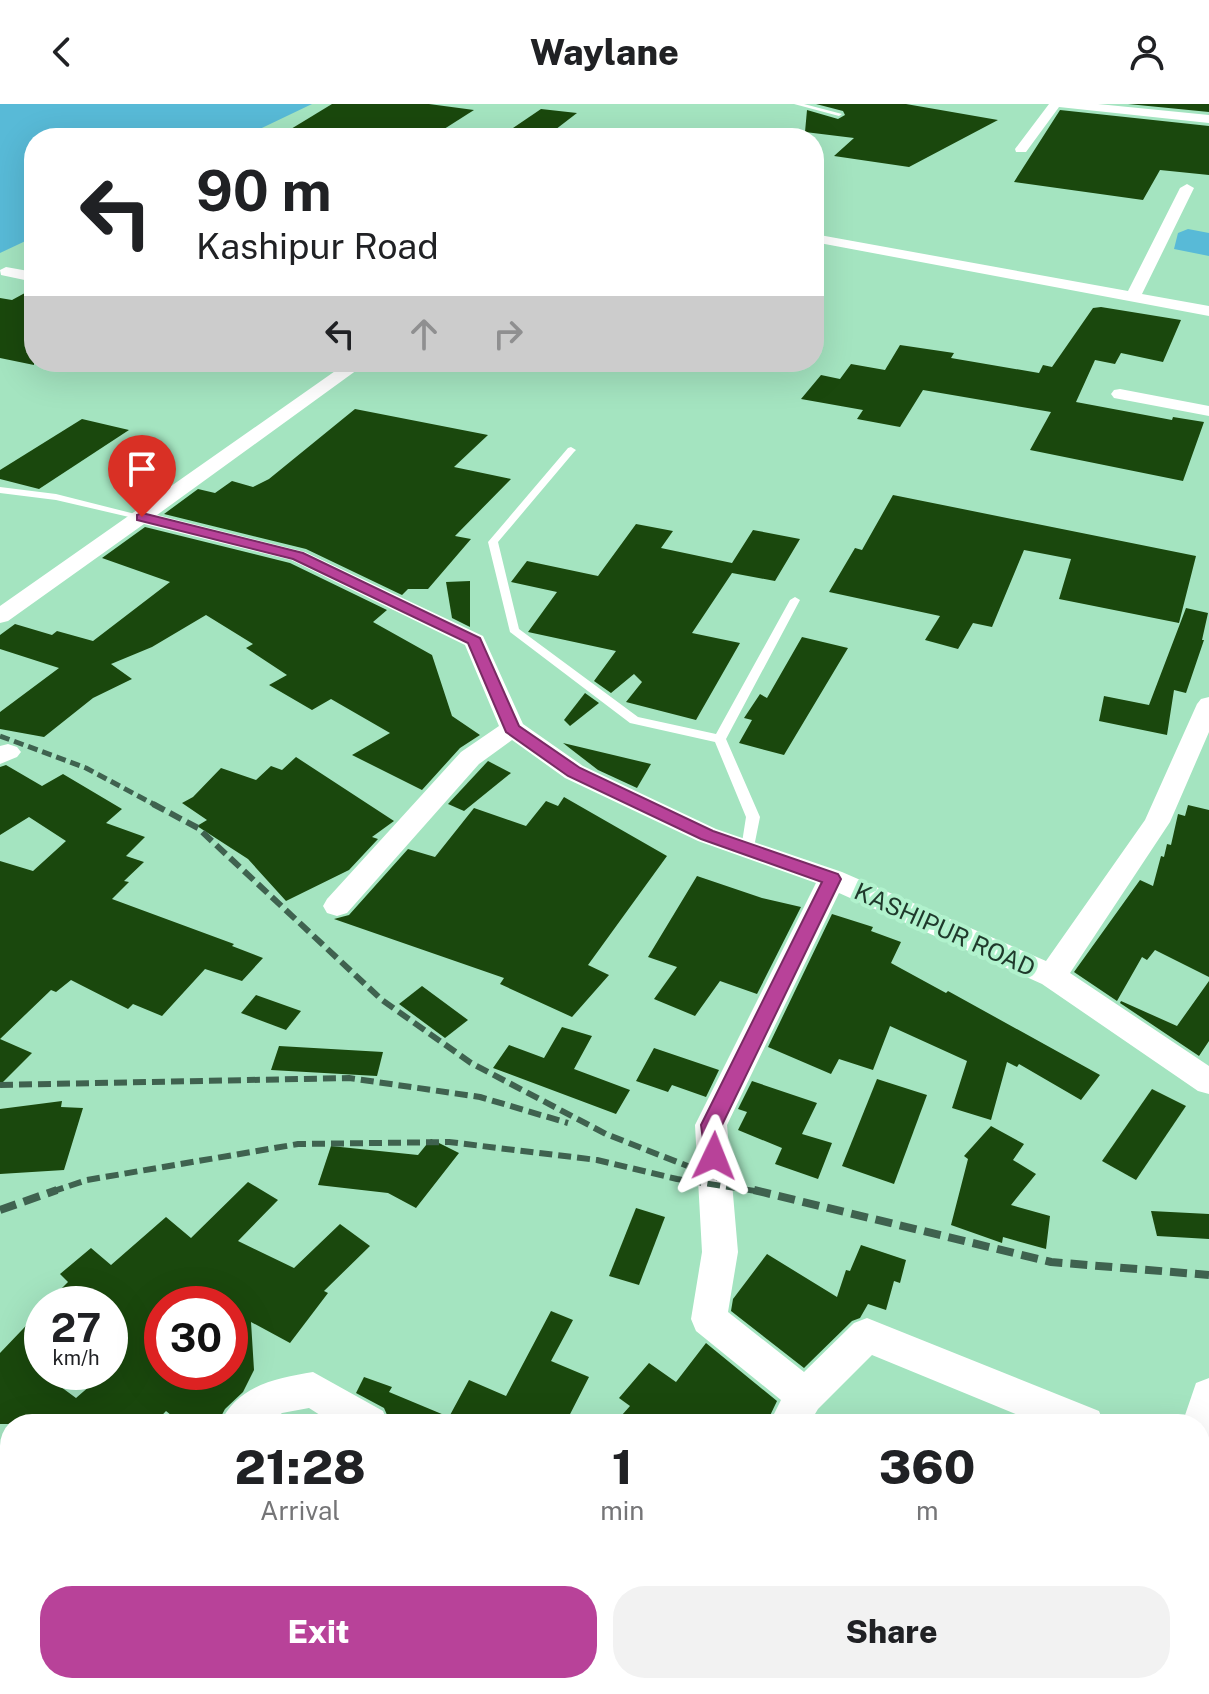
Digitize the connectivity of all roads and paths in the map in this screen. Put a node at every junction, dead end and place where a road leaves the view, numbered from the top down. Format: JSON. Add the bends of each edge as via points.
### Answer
{"nodes":[{"id":1,"x":797,"y":104,"type":"edge"},
{"id":2,"x":1055,"y":104,"type":"edge"},
{"id":3,"x":1063,"y":104,"type":"edge"},
{"id":4,"x":839,"y":114,"type":"dead end"},
{"id":5,"x":1209,"y":119,"type":"edge"},
{"id":6,"x":1021,"y":149,"type":"dead end"},
{"id":7,"x":1187,"y":188,"type":"dead end"},
{"id":8,"x":824,"y":240,"type":"edge"},
{"id":9,"x":6,"y":272,"type":"dead end"},
{"id":10,"x":24,"y":275,"type":"edge"},
{"id":11,"x":1132,"y":298,"type":"junction"},
{"id":12,"x":1209,"y":311,"type":"edge"},
{"id":13,"x":345,"y":372,"type":"edge"},
{"id":14,"x":1120,"y":394,"type":"dead end"},
{"id":15,"x":1209,"y":411,"type":"edge"},
{"id":16,"x":571,"y":450,"type":"dead end"},
{"id":17,"x":0,"y":490,"type":"edge"},
{"id":18,"x":142,"y":517,"type":"junction"},
{"id":19,"x":795,"y":600,"type":"dead end"},
{"id":20,"x":0,"y":616,"type":"edge"},
{"id":21,"x":1208,"y":710,"type":"edge"},
{"id":22,"x":512,"y":728,"type":"junction"},
{"id":23,"x":720,"y":739,"type":"junction"},
{"id":24,"x":748,"y":849,"type":"junction"},
{"id":25,"x":832,"y":879,"type":"junction"},
{"id":26,"x":337,"y":906,"type":"dead end"},
{"id":27,"x":1052,"y":976,"type":"junction"},
{"id":28,"x":1209,"y":1082,"type":"edge"},
{"id":29,"x":797,"y":1410,"type":"edge"},
{"id":30,"x":251,"y":1414,"type":"edge"},
{"id":31,"x":353,"y":1414,"type":"edge"},
{"id":32,"x":1061,"y":1414,"type":"edge"}],
"edges":[{"from":1,"to":4,"type":"lane"},
{"from":2,"to":6,"type":"street"},
{"from":3,"to":5,"type":"street"},
{"from":7,"to":11,"type":"street"},
{"from":8,"to":11,"type":"street"},
{"from":9,"to":10,"type":"street"},
{"from":11,"to":12,"type":"street"},
{"from":13,"to":18,"type":"street"},
{"from":14,"to":15,"type":"street"},
{"from":16,"to":23,"type":"lane","via":[[493,542],[514,630],[634,720]]},
{"from":17,"to":18,"type":"lane"},
{"from":18,"to":20,"type":"street"},
{"from":18,"to":22,"type":"street","via":[[298,556],[475,641]]},
{"from":19,"to":23,"type":"lane"},
{"from":21,"to":27,"type":"street","via":[[1157,822]]},
{"from":22,"to":24,"type":"street","name":"KASHIPUR ROAD","via":[[574,772]]},
{"from":22,"to":26,"type":"street","via":[[470,758]]},
{"from":23,"to":24,"type":"lane","via":[[753,817]]},
{"from":24,"to":25,"type":"street","name":"KASHIPUR ROAD"},
{"from":25,"to":27,"type":"street","name":"KASHIPUR ROAD"},
{"from":25,"to":29,"type":"street","via":[[711,1125],[720,1252],[709,1319]]},
{"from":27,"to":28,"type":"street","name":"KASHIPUR ROAD"},
{"from":29,"to":32,"type":"street","via":[[867,1335]]},
{"from":30,"to":31,"type":"street","via":[[273,1396],[313,1390]]}]}
